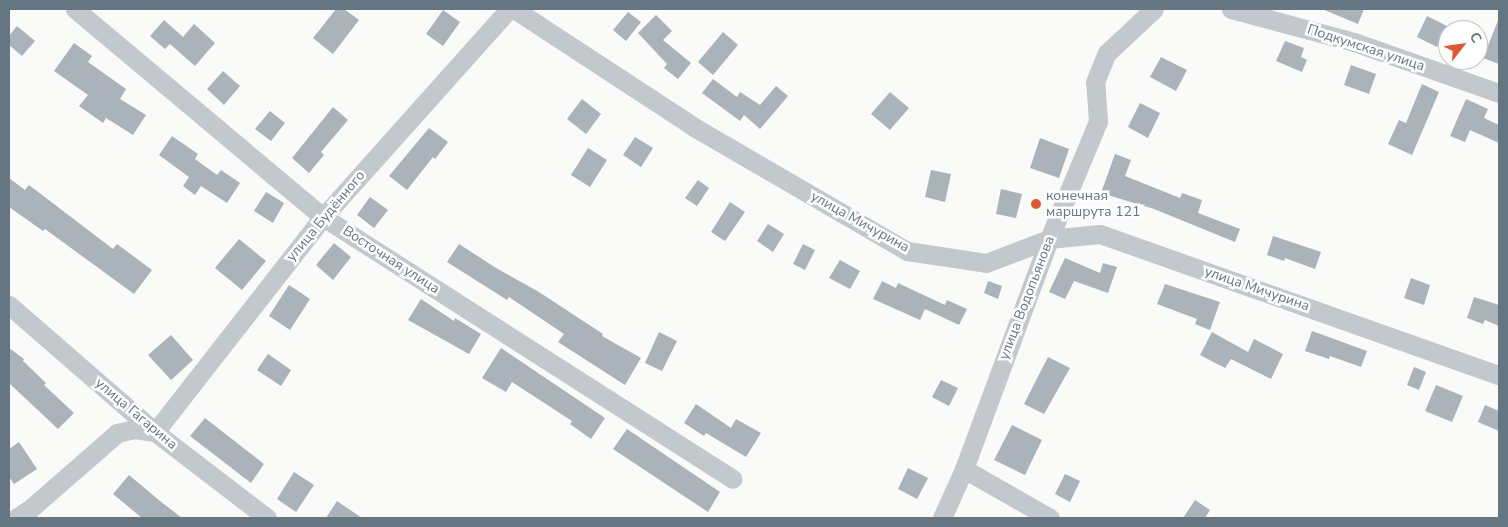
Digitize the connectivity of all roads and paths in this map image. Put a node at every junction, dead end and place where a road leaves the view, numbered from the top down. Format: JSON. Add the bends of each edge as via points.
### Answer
{"nodes":[{"id":1,"x":75,"y":9,"type":"edge"},
{"id":2,"x":509,"y":9,"type":"edge"},
{"id":3,"x":514,"y":9,"type":"edge"},
{"id":4,"x":1154,"y":9,"type":"edge"},
{"id":5,"x":1231,"y":9,"type":"edge"},
{"id":6,"x":1499,"y":93,"type":"edge"},
{"id":7,"x":323,"y":216,"type":"junction"},
{"id":8,"x":1049,"y":239,"type":"junction"},
{"id":9,"x":9,"y":305,"type":"edge"},
{"id":10,"x":1499,"y":375,"type":"edge"},
{"id":11,"x":154,"y":432,"type":"junction"},
{"id":12,"x":964,"y":469,"type":"junction"},
{"id":13,"x":732,"y":478,"type":"dead end"},
{"id":14,"x":16,"y":518,"type":"edge"},
{"id":15,"x":267,"y":518,"type":"edge"},
{"id":16,"x":942,"y":518,"type":"edge"},
{"id":17,"x":1050,"y":518,"type":"edge"}],
"edges":[{"from":1,"to":7,"type":"street","name":"Восточная улица"},
{"from":2,"to":7,"type":"street","name":"улица Будённого"},
{"from":3,"to":8,"type":"street","name":"улица Мичурина","via":[[694,127],[907,251],[986,264]]},
{"from":4,"to":8,"type":"street","name":"улица Водопьянова","via":[[1107,53],[1095,82],[1098,121]]},
{"from":5,"to":6,"type":"street","name":"Подкумская улица","via":[[1354,42]]},
{"from":7,"to":11,"type":"street","name":"улица Будённого"},
{"from":7,"to":13,"type":"street","name":"Восточная улица"},
{"from":8,"to":10,"type":"street","name":"улица Мичурина","via":[[1100,234]]},
{"from":8,"to":12,"type":"street","name":"улица Водопьянова"},
{"from":9,"to":11,"type":"street","name":"улица Гагарина"},
{"from":11,"to":14,"type":"street","via":[[134,429],[117,433]]},
{"from":11,"to":15,"type":"street","name":"улица Гагарина"},
{"from":12,"to":16,"type":"street","name":"улица Водопьянова"},
{"from":12,"to":17,"type":"street"}]}
